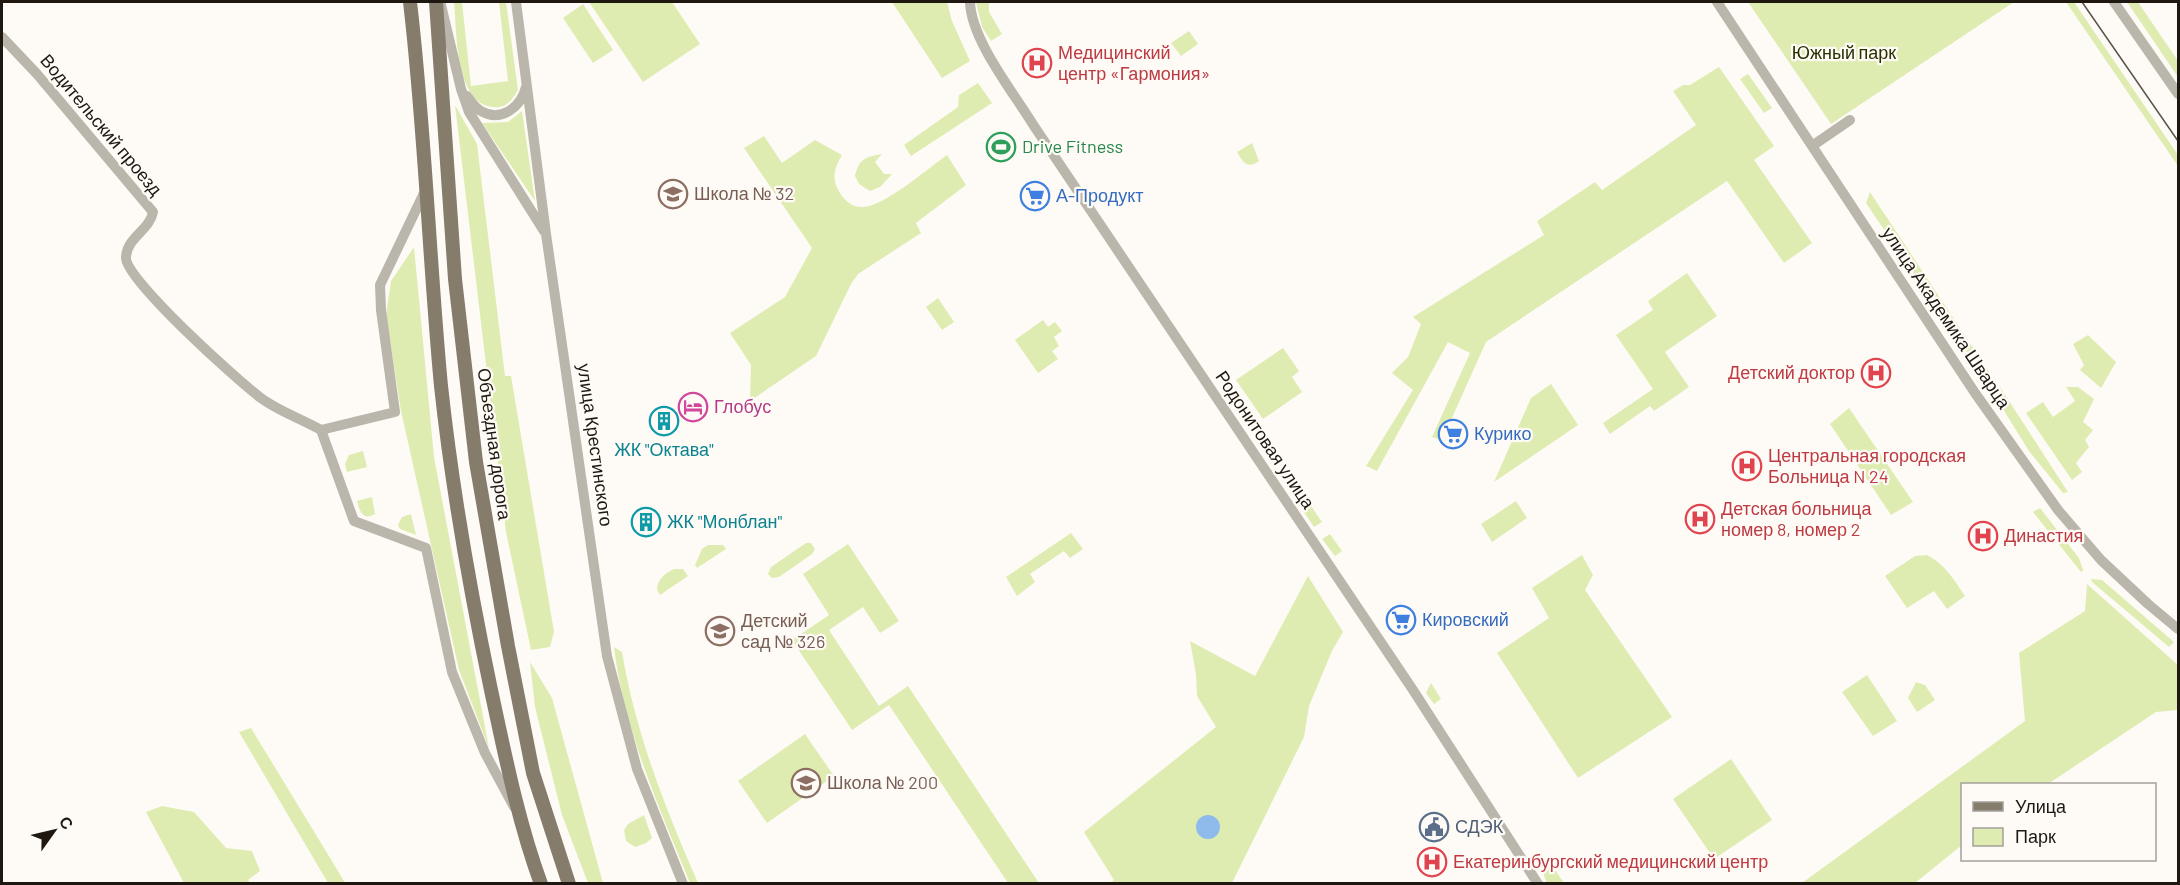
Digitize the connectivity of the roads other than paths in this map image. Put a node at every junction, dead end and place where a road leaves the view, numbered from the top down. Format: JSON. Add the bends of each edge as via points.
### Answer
{"nodes":[{"id":1,"x":410,"y":2,"type":"edge"},
{"id":2,"x":438,"y":2,"type":"edge"},
{"id":3,"x":516,"y":2,"type":"edge"},
{"id":4,"x":1717,"y":2,"type":"edge"},
{"id":5,"x":2114,"y":2,"type":"edge"},
{"id":6,"x":970,"y":7,"type":"edge"},
{"id":7,"x":2,"y":37,"type":"edge"},
{"id":8,"x":527,"y":84,"type":"junction"},
{"id":9,"x":461,"y":88,"type":"junction"},
{"id":10,"x":2178,"y":94,"type":"edge"},
{"id":11,"x":1850,"y":120,"type":"dead end"},
{"id":12,"x":1812,"y":146,"type":"junction"},
{"id":13,"x":426,"y":189,"type":"junction"},
{"id":14,"x":546,"y":234,"type":"junction"},
{"id":15,"x":321,"y":430,"type":"junction"},
{"id":16,"x":2178,"y":629,"type":"edge"},
{"id":17,"x":519,"y":816,"type":"junction"},
{"id":18,"x":540,"y":884,"type":"edge"},
{"id":19,"x":569,"y":884,"type":"edge"},
{"id":20,"x":683,"y":884,"type":"edge"},
{"id":21,"x":1539,"y":884,"type":"edge"}],
"edges":[{"from":1,"to":13,"type":"main road"},
{"from":2,"to":9,"type":"street"},
{"from":2,"to":19,"type":"main road","name":"Объездная дорога","via":[[455,279],[476,462],[533,773]]},
{"from":3,"to":8,"type":"street","name":"улица Крестинского"},
{"from":4,"to":12,"type":"street","name":"улица Академика Шварца"},
{"from":5,"to":10,"type":"street"},
{"from":6,"to":21,"type":"street","name":"Родонитовая улица","via":[[978,34],[1034,126]]},
{"from":7,"to":15,"type":"street","name":"Водительский проезд","via":[[153,212],[152,219],[128,247],[126,260],[136,279],[216,360],[262,399]]},
{"from":8,"to":9,"type":"street","via":[[514,109],[490,114],[475,106]]},
{"from":8,"to":14,"type":"street","name":"улица Крестинского"},
{"from":9,"to":14,"type":"street","via":[[469,112]]},
{"from":11,"to":12,"type":"street"},
{"from":12,"to":16,"type":"street","name":"улица Академика Шварца","via":[[1975,393],[2058,510],[2101,560]]},
{"from":13,"to":15,"type":"street","via":[[380,285],[395,412]]},
{"from":13,"to":17,"type":"main road","via":[[451,471],[483,650]]},
{"from":14,"to":20,"type":"street","name":"улица Крестинского","via":[[607,656],[637,769]]},
{"from":15,"to":17,"type":"street","via":[[354,521],[426,548],[452,672],[484,753]]},
{"from":17,"to":18,"type":"main road"}]}
